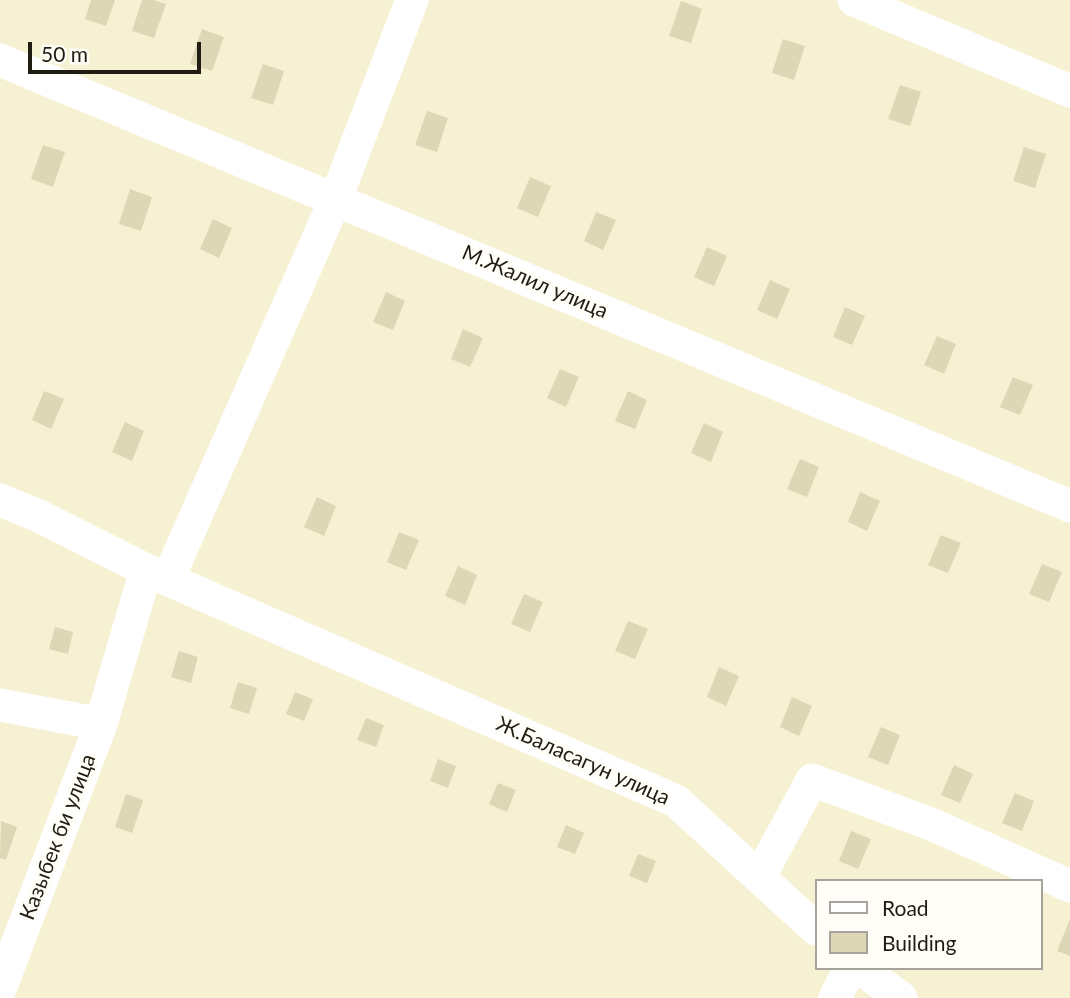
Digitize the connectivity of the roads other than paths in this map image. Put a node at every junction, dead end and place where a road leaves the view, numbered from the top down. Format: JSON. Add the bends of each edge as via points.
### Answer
{"nodes":[{"id":1,"x":412,"y":0,"type":"edge"},
{"id":2,"x":854,"y":0,"type":"edge"},
{"id":3,"x":0,"y":60,"type":"edge"},
{"id":4,"x":1070,"y":91,"type":"edge"},
{"id":5,"x":336,"y":198,"type":"junction"},
{"id":6,"x":0,"y":500,"type":"edge"},
{"id":7,"x":1070,"y":506,"type":"edge"},
{"id":8,"x":157,"y":575,"type":"junction"},
{"id":9,"x":0,"y":705,"type":"edge"},
{"id":10,"x":101,"y":723,"type":"junction"},
{"id":11,"x":760,"y":876,"type":"junction"},
{"id":12,"x":1070,"y":886,"type":"edge"},
{"id":13,"x":814,"y":927,"type":"edge"},
{"id":14,"x":849,"y":970,"type":"edge"},
{"id":15,"x":863,"y":970,"type":"edge"},
{"id":16,"x":0,"y":989,"type":"edge"},
{"id":17,"x":835,"y":998,"type":"edge"},
{"id":18,"x":901,"y":998,"type":"edge"}],
"edges":[{"from":1,"to":5,"type":"street"},
{"from":2,"to":4,"type":"street"},
{"from":3,"to":5,"type":"street","name":"М.Жалил улица"},
{"from":5,"to":7,"type":"street","name":"М.Жалил улица"},
{"from":5,"to":8,"type":"street"},
{"from":6,"to":8,"type":"street","name":"Ж.Баласагун улица"},
{"from":8,"to":10,"type":"street"},
{"from":8,"to":11,"type":"street","name":"Ж.Баласагун улица","via":[[676,801]]},
{"from":9,"to":10,"type":"street"},
{"from":10,"to":16,"type":"street","name":"Казыбек би улица"},
{"from":11,"to":12,"type":"street","via":[[812,780],[932,824]]},
{"from":11,"to":13,"type":"street","name":"Ж.Баласагун улица"},
{"from":14,"to":17,"type":"street"},
{"from":15,"to":18,"type":"street"}]}
